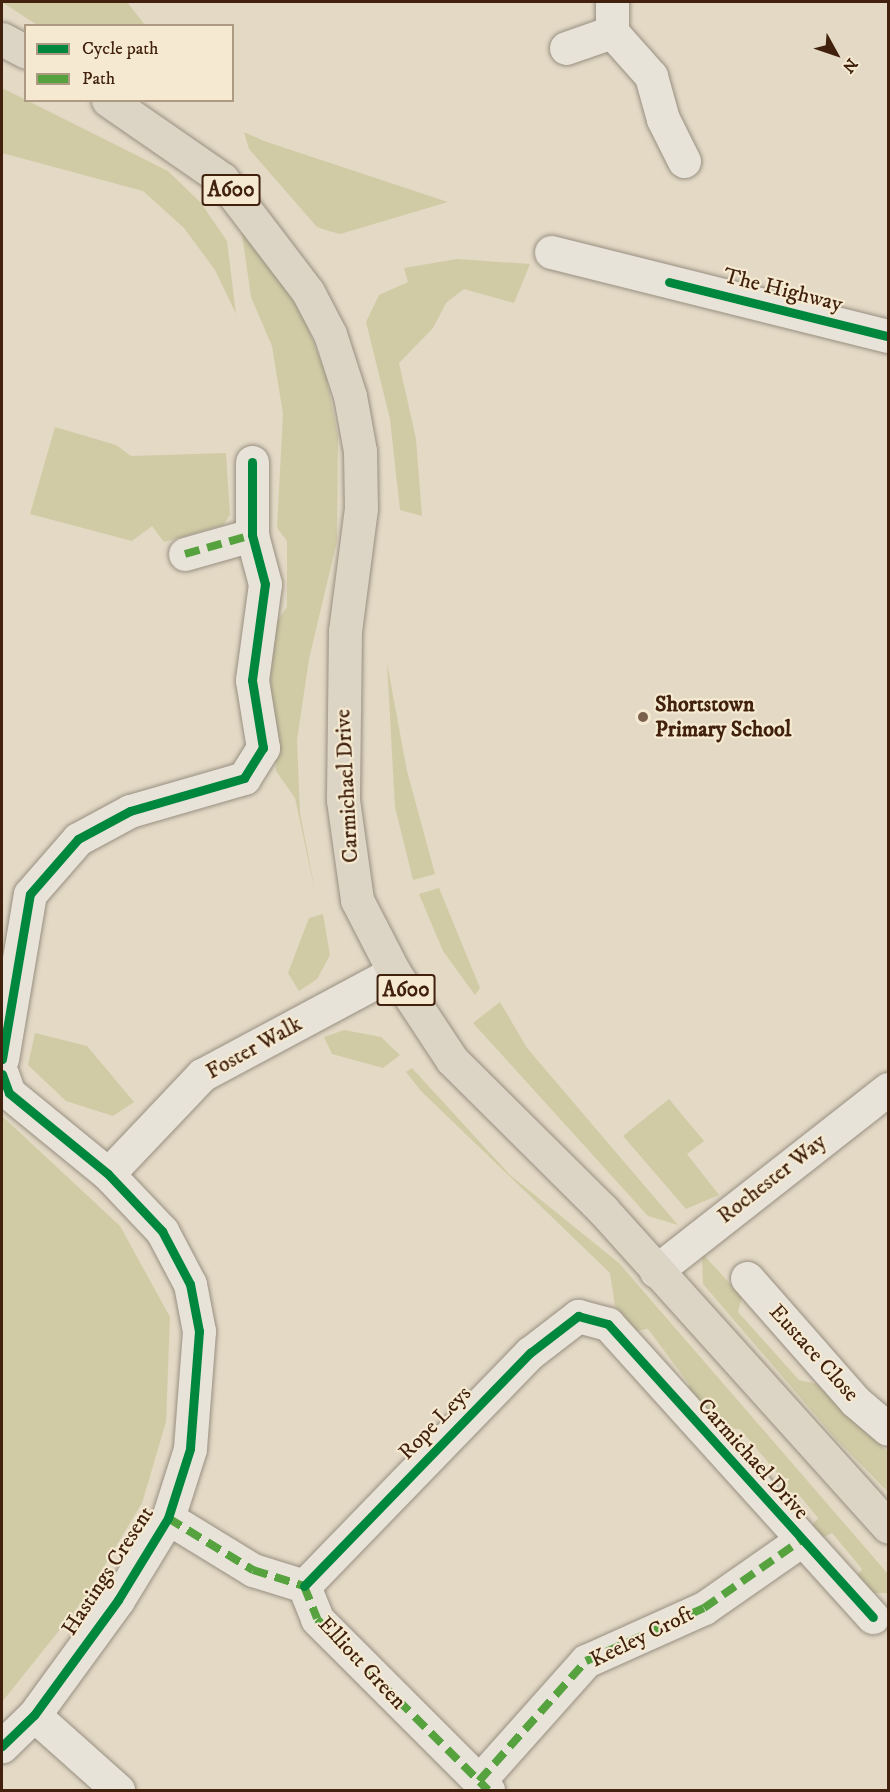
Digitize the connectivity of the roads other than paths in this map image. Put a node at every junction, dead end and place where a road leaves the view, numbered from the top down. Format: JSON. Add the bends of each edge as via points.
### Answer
{"nodes":[{"id":1,"x":612,"y":17,"type":"edge"},
{"id":2,"x":2,"y":39,"type":"edge"},
{"id":3,"x":566,"y":48,"type":"dead end"},
{"id":4,"x":24,"y":51,"type":"edge"},
{"id":5,"x":119,"y":107,"type":"edge"},
{"id":6,"x":684,"y":161,"type":"dead end"},
{"id":7,"x":551,"y":252,"type":"dead end"},
{"id":8,"x":888,"y":336,"type":"edge"},
{"id":9,"x":252,"y":462,"type":"dead end"},
{"id":10,"x":252,"y":535,"type":"junction"},
{"id":11,"x":185,"y":555,"type":"dead end"},
{"id":12,"x":394,"y":972,"type":"junction"},
{"id":13,"x":2,"y":1059,"type":"edge"},
{"id":14,"x":2,"y":1074,"type":"edge"},
{"id":15,"x":888,"y":1089,"type":"edge"},
{"id":16,"x":108,"y":1174,"type":"junction"},
{"id":17,"x":656,"y":1271,"type":"junction"},
{"id":18,"x":747,"y":1278,"type":"dead end"},
{"id":19,"x":608,"y":1324,"type":"joint"},
{"id":20,"x":887,"y":1425,"type":"edge"},
{"id":21,"x":168,"y":1518,"type":"junction"},
{"id":22,"x":888,"y":1527,"type":"edge"},
{"id":23,"x":800,"y":1541,"type":"junction"},
{"id":24,"x":304,"y":1586,"type":"junction"},
{"id":25,"x":873,"y":1617,"type":"dead end"},
{"id":26,"x":34,"y":1715,"type":"junction"},
{"id":27,"x":2,"y":1746,"type":"edge"},
{"id":28,"x":483,"y":1786,"type":"edge"},
{"id":29,"x":118,"y":1791,"type":"edge"}],
"edges":[{"from":1,"to":3,"type":"street"},
{"from":1,"to":6,"type":"street","via":[[651,76],[663,119]]},
{"from":2,"to":4,"type":"main road"},
{"from":5,"to":12,"type":"main road","name":"Carmichael Drive","number":"A600","via":[[222,179],[287,259],[330,334],[350,396],[360,451],[361,508],[345,631],[344,811],[357,900]]},
{"from":7,"to":8,"type":"street","name":"The Highway"},
{"from":9,"to":10,"type":"street"},
{"from":10,"to":11,"type":"street"},
{"from":10,"to":13,"type":"street","via":[[265,584],[252,680],[263,748],[244,778],[130,811],[78,840],[30,894]]},
{"from":12,"to":16,"type":"street","name":"Foster Walk","via":[[202,1075]]},
{"from":12,"to":17,"type":"main road","name":"Carmichael Drive","number":"A600","via":[[453,1060],[497,1100]]},
{"from":14,"to":16,"type":"street","name":"Hastings Cresent","via":[[9,1093]]},
{"from":15,"to":17,"type":"street","name":"Rochester Way"},
{"from":16,"to":21,"type":"street","name":"Hastings Cresent","via":[[162,1231],[190,1284],[199,1331],[190,1449]]},
{"from":17,"to":22,"type":"main road","name":"Carmichael Drive","number":"A600"},
{"from":18,"to":20,"type":"street","name":"Eustace Close","via":[[855,1401]]},
{"from":19,"to":23,"type":"street","name":"Carmichael Drive"},
{"from":19,"to":24,"type":"street","name":"Rope Leys","via":[[578,1316],[530,1353]]},
{"from":21,"to":24,"type":"street","via":[[253,1569]]},
{"from":21,"to":26,"type":"street","name":"Hastings Cresent","via":[[118,1600]]},
{"from":23,"to":25,"type":"street","name":"Carmichael Drive"},
{"from":23,"to":28,"type":"street","name":"Keeley Croft","via":[[704,1608],[586,1661]]},
{"from":24,"to":28,"type":"street","name":"Elliott Green","via":[[317,1619]]},
{"from":26,"to":27,"type":"street","name":"Hastings Cresent"},
{"from":26,"to":29,"type":"street"}]}
